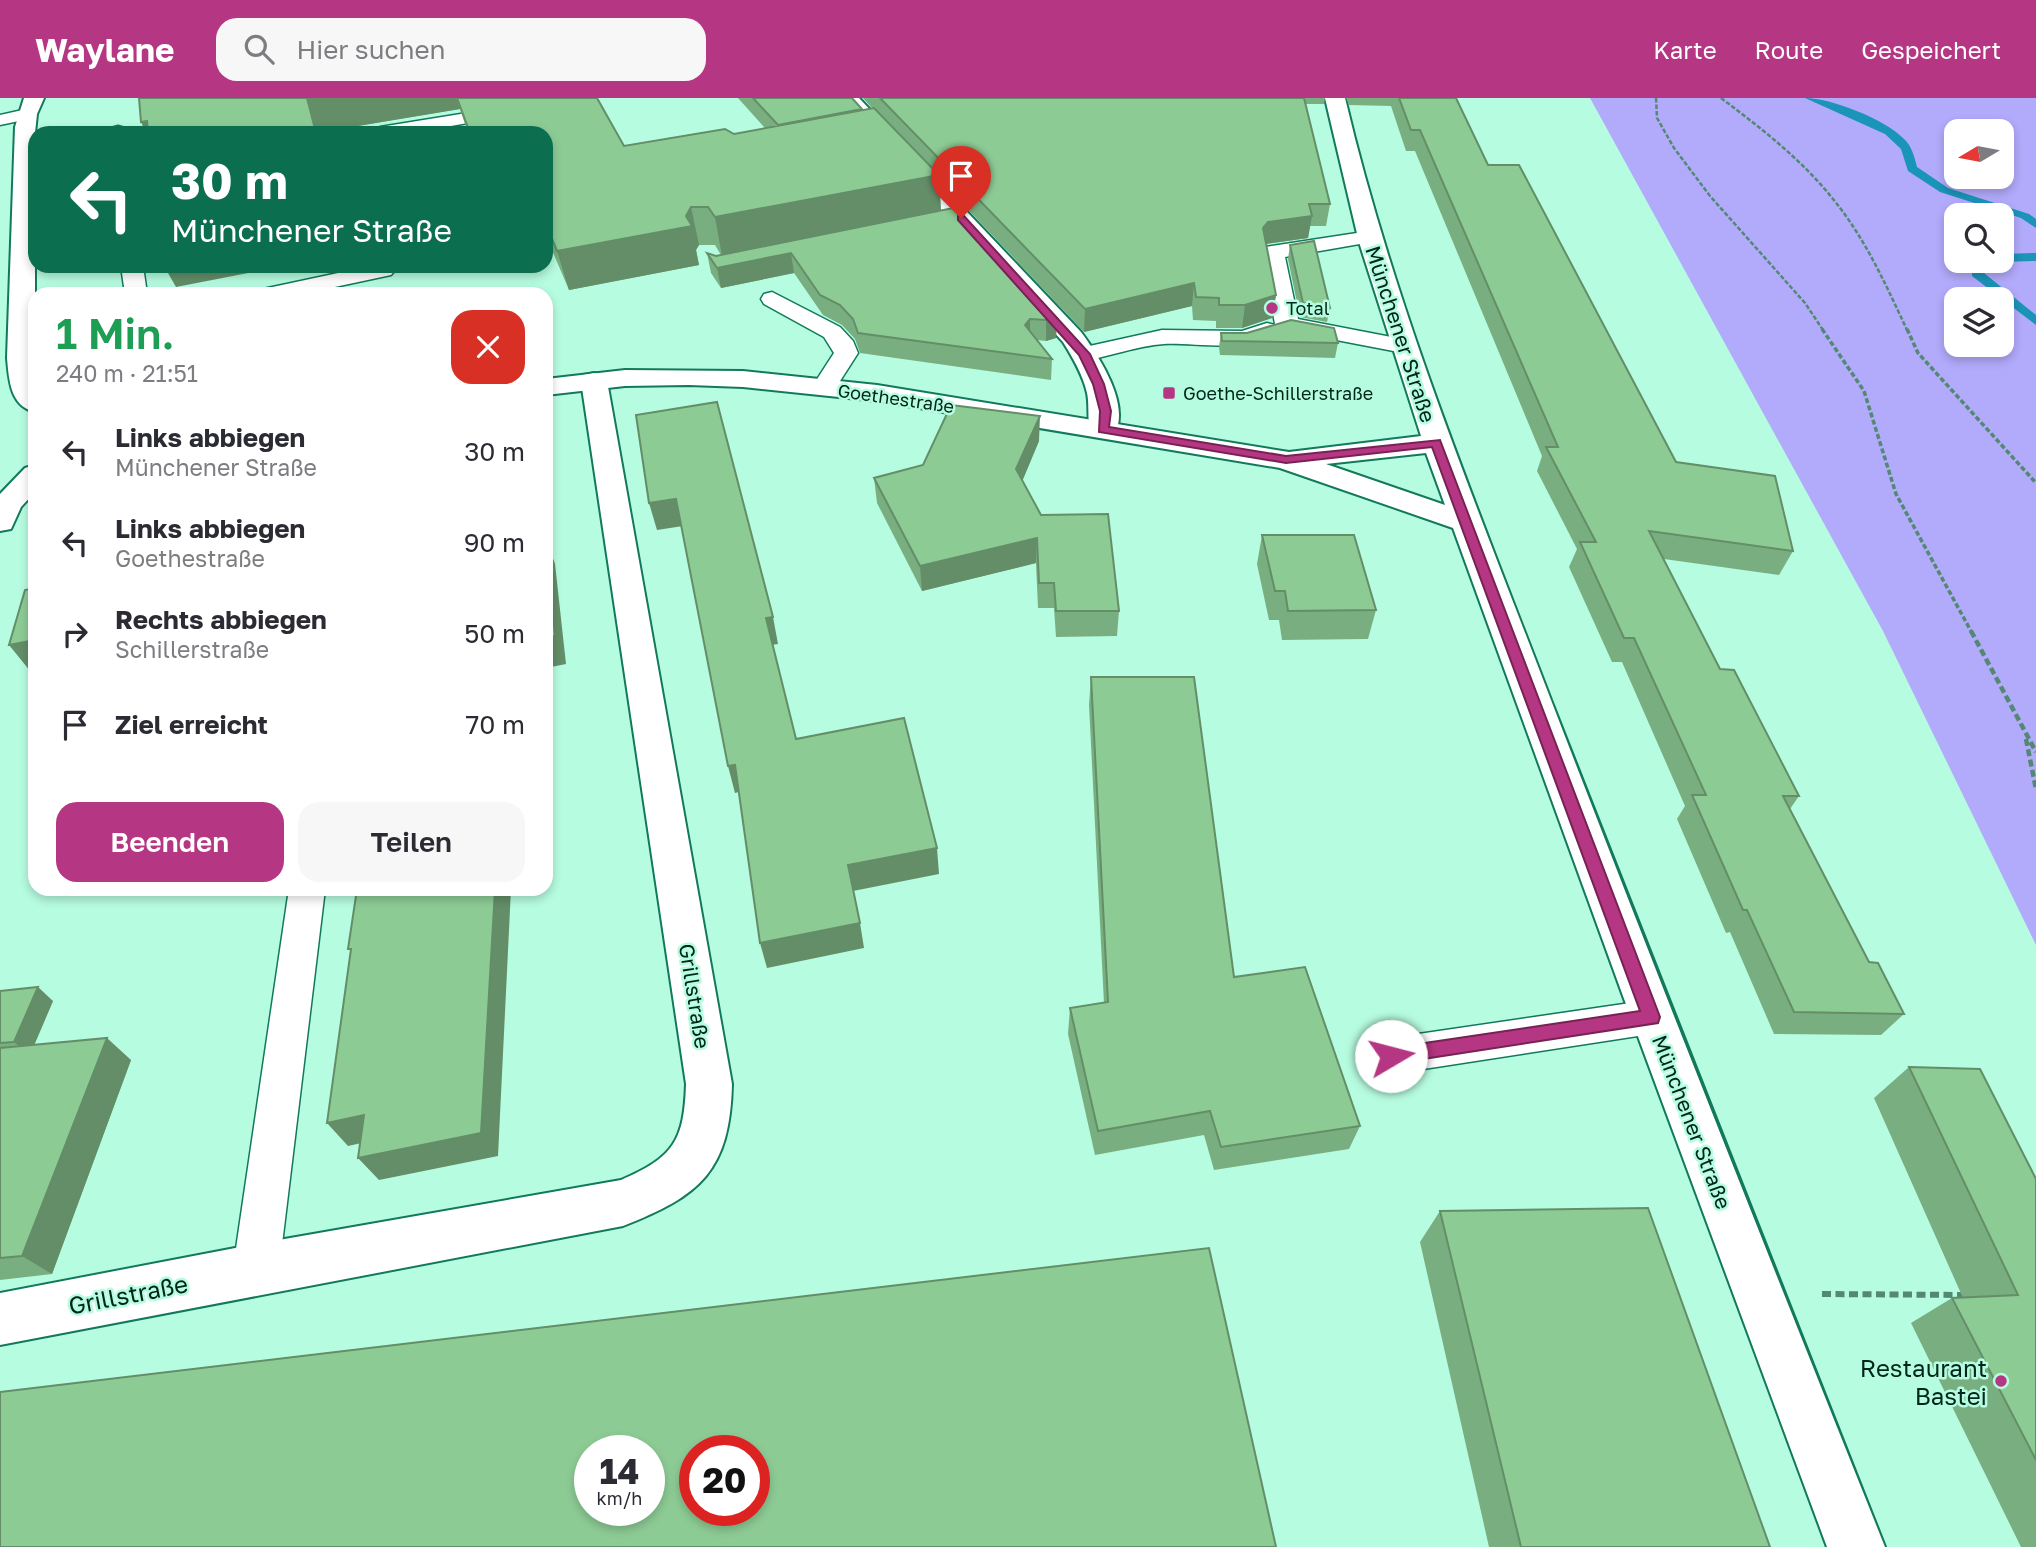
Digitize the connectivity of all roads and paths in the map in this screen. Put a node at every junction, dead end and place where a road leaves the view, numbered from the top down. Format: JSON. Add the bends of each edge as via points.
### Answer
{"nodes":[{"id":1,"x":848,"y":98,"type":"edge"},
{"id":2,"x":1335,"y":98,"type":"edge"},
{"id":3,"x":1656,"y":98,"type":"edge"},
{"id":4,"x":1721,"y":98,"type":"edge"},
{"id":5,"x":30,"y":106,"type":"edge"},
{"id":6,"x":473,"y":117,"type":"edge"},
{"id":7,"x":0,"y":120,"type":"edge"},
{"id":8,"x":30,"y":126,"type":"edge"},
{"id":9,"x":421,"y":126,"type":"edge"},
{"id":10,"x":883,"y":135,"type":"junction"},
{"id":11,"x":857,"y":140,"type":"edge"},
{"id":12,"x":961,"y":218,"type":"junction"},
{"id":13,"x":934,"y":223,"type":"edge"},
{"id":14,"x":1370,"y":237,"type":"junction"},
{"id":15,"x":369,"y":273,"type":"edge"},
{"id":16,"x":304,"y":287,"type":"edge"},
{"id":17,"x":772,"y":299,"type":"dead end"},
{"id":18,"x":1287,"y":324,"type":"junction"},
{"id":19,"x":28,"y":341,"type":"edge"},
{"id":20,"x":1404,"y":346,"type":"junction"},
{"id":21,"x":1084,"y":354,"type":"junction"},
{"id":22,"x":594,"y":381,"type":"junction"},
{"id":23,"x":553,"y":386,"type":"edge"},
{"id":24,"x":824,"y":387,"type":"junction"},
{"id":25,"x":28,"y":395,"type":"edge"},
{"id":26,"x":1103,"y":430,"type":"junction"},
{"id":27,"x":1436,"y":443,"type":"junction"},
{"id":28,"x":1286,"y":460,"type":"junction"},
{"id":29,"x":28,"y":482,"type":"edge"},
{"id":30,"x":2036,"y":482,"type":"edge"},
{"id":31,"x":0,"y":522,"type":"edge"},
{"id":32,"x":1468,"y":523,"type":"junction"},
{"id":33,"x":2026,"y":735,"type":"junction"},
{"id":34,"x":2036,"y":752,"type":"edge"},
{"id":35,"x":2036,"y":789,"type":"edge"},
{"id":36,"x":306,"y":896,"type":"edge"},
{"id":37,"x":1651,"y":1017,"type":"junction"},
{"id":38,"x":1391,"y":1056,"type":"dead end"},
{"id":39,"x":256,"y":1269,"type":"junction"},
{"id":40,"x":1758,"y":1294,"type":"junction"},
{"id":41,"x":1980,"y":1295,"type":"edge"},
{"id":42,"x":0,"y":1319,"type":"edge"},
{"id":43,"x":1856,"y":1547,"type":"edge"}],
"edges":[{"from":1,"to":10,"type":"street"},
{"from":2,"to":14,"type":"street","name":"Münchener Straße"},
{"from":3,"to":33,"type":"path","via":[[1657,118],[1674,148],[1805,303],[1864,391],[1896,494]]},
{"from":4,"to":30,"type":"path","via":[[1763,130],[1833,199],[1878,267],[1918,353]]},
{"from":5,"to":7,"type":"lane"},
{"from":5,"to":8,"type":"street"},
{"from":6,"to":9,"type":"lane"},
{"from":10,"to":11,"type":"lane"},
{"from":10,"to":12,"type":"street"},
{"from":12,"to":13,"type":"lane"},
{"from":12,"to":21,"type":"street"},
{"from":14,"to":18,"type":"lane","via":[[1273,252]]},
{"from":14,"to":20,"type":"street","name":"Münchener Straße"},
{"from":15,"to":16,"type":"lane"},
{"from":17,"to":24,"type":"lane","via":[[841,341],[846,353]]},
{"from":18,"to":20,"type":"lane"},
{"from":18,"to":21,"type":"lane","via":[[1244,338],[1162,337]]},
{"from":19,"to":25,"type":"street","via":[[24,390]]},
{"from":20,"to":27,"type":"street","name":"Münchener Straße"},
{"from":21,"to":26,"type":"street","via":[[1105,411]]},
{"from":22,"to":23,"type":"street","name":"Goethestraße"},
{"from":22,"to":24,"type":"street","name":"Goethestraße","via":[[703,378]]},
{"from":22,"to":39,"type":"street","name":"Grillstraße","via":[[709,1084],[710,1114],[704,1138],[686,1169],[659,1188],[623,1203]]},
{"from":24,"to":26,"type":"street","name":"Goethestraße"},
{"from":26,"to":28,"type":"street","name":"Goethestraße"},
{"from":27,"to":28,"type":"street","name":"Goethestraße"},
{"from":27,"to":32,"type":"street","name":"Münchener Straße"},
{"from":28,"to":32,"type":"street","name":"Goethestraße"},
{"from":29,"to":31,"type":"street","via":[[7,504]]},
{"from":32,"to":37,"type":"street","name":"Münchener Straße"},
{"from":33,"to":34,"type":"path"},
{"from":33,"to":35,"type":"path"},
{"from":36,"to":39,"type":"lane"},
{"from":37,"to":38,"type":"lane"},
{"from":37,"to":40,"type":"street","name":"Münchener Straße"},
{"from":39,"to":42,"type":"street","name":"Grillstraße"},
{"from":40,"to":41,"type":"path"},
{"from":40,"to":43,"type":"street","name":"Münchener Straße"}]}
